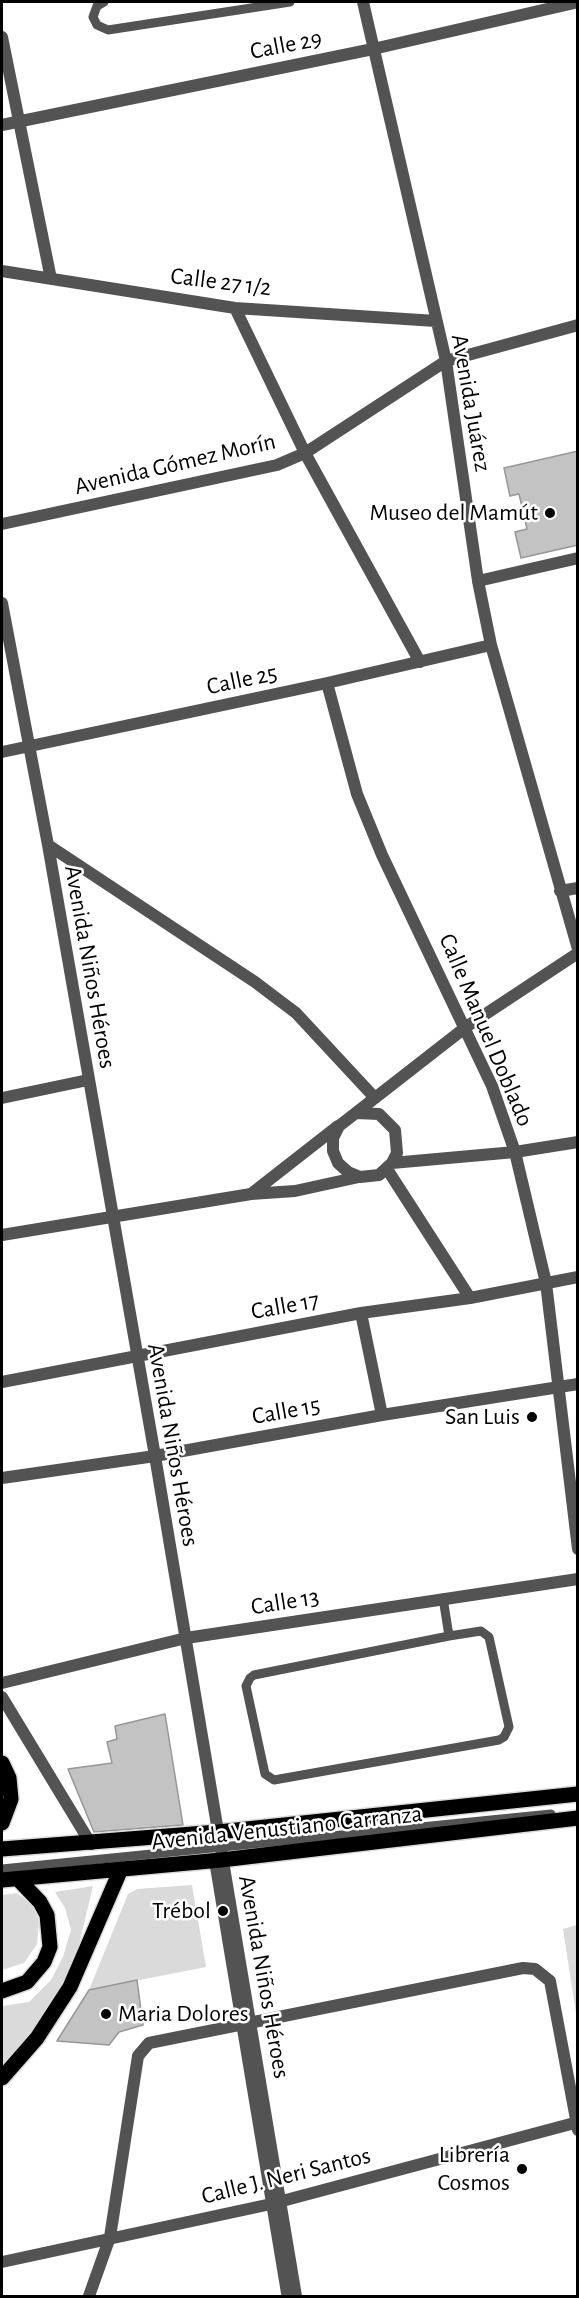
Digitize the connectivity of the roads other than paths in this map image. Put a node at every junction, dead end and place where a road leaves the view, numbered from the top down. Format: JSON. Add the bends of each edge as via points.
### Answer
{"nodes":[{"id":1,"x":104,"y":2,"type":"edge"},
{"id":2,"x":290,"y":2,"type":"edge"},
{"id":3,"x":363,"y":2,"type":"edge"},
{"id":4,"x":578,"y":2,"type":"edge"},
{"id":5,"x":2,"y":37,"type":"edge"},
{"id":6,"x":374,"y":49,"type":"junction"},
{"id":7,"x":19,"y":121,"type":"junction"},
{"id":8,"x":2,"y":125,"type":"edge"},
{"id":9,"x":2,"y":271,"type":"edge"},
{"id":10,"x":51,"y":279,"type":"junction"},
{"id":11,"x":235,"y":308,"type":"junction"},
{"id":12,"x":436,"y":321,"type":"junction"},
{"id":13,"x":578,"y":325,"type":"edge"},
{"id":14,"x":446,"y":361,"type":"junction"},
{"id":15,"x":305,"y":453,"type":"junction"},
{"id":16,"x":2,"y":524,"type":"edge"},
{"id":17,"x":578,"y":558,"type":"edge"},
{"id":18,"x":477,"y":581,"type":"junction"},
{"id":19,"x":2,"y":610,"type":"edge"},
{"id":20,"x":491,"y":645,"type":"junction"},
{"id":21,"x":420,"y":662,"type":"junction"},
{"id":22,"x":327,"y":683,"type":"junction"},
{"id":23,"x":29,"y":747,"type":"junction"},
{"id":24,"x":2,"y":752,"type":"edge"},
{"id":25,"x":48,"y":845,"type":"junction"},
{"id":26,"x":578,"y":888,"type":"edge"},
{"id":27,"x":560,"y":891,"type":"junction"},
{"id":28,"x":578,"y":951,"type":"edge"},
{"id":29,"x":466,"y":1027,"type":"junction"},
{"id":30,"x":88,"y":1080,"type":"junction"},
{"id":31,"x":2,"y":1098,"type":"edge"},
{"id":32,"x":375,"y":1098,"type":"junction"},
{"id":33,"x":356,"y":1113,"type":"junction"},
{"id":34,"x":339,"y":1126,"type":"junction"},
{"id":35,"x":578,"y":1142,"type":"edge"},
{"id":36,"x":515,"y":1152,"type":"junction"},
{"id":37,"x":390,"y":1166,"type":"junction"},
{"id":38,"x":360,"y":1177,"type":"junction"},
{"id":39,"x":250,"y":1194,"type":"junction"},
{"id":40,"x":111,"y":1216,"type":"junction"},
{"id":41,"x":2,"y":1235,"type":"edge"},
{"id":42,"x":578,"y":1277,"type":"edge"},
{"id":43,"x":546,"y":1283,"type":"junction"},
{"id":44,"x":470,"y":1298,"type":"junction"},
{"id":45,"x":361,"y":1313,"type":"junction"},
{"id":46,"x":135,"y":1355,"type":"junction"},
{"id":47,"x":2,"y":1382,"type":"edge"},
{"id":48,"x":578,"y":1384,"type":"edge"},
{"id":49,"x":558,"y":1386,"type":"junction"},
{"id":50,"x":382,"y":1415,"type":"junction"},
{"id":51,"x":155,"y":1456,"type":"junction"},
{"id":52,"x":2,"y":1478,"type":"edge"},
{"id":53,"x":578,"y":1549,"type":"edge"},
{"id":54,"x":578,"y":1579,"type":"edge"},
{"id":55,"x":442,"y":1599,"type":"junction"},
{"id":56,"x":449,"y":1636,"type":"junction"},
{"id":57,"x":186,"y":1638,"type":"junction"},
{"id":58,"x":2,"y":1683,"type":"edge"},
{"id":59,"x":2,"y":1697,"type":"edge"},
{"id":60,"x":2,"y":1763,"type":"edge"},
{"id":61,"x":578,"y":1794,"type":"edge"},
{"id":62,"x":578,"y":1812,"type":"edge"},
{"id":63,"x":578,"y":1818,"type":"edge"},
{"id":64,"x":2,"y":1823,"type":"edge"},
{"id":65,"x":91,"y":1844,"type":"junction"},
{"id":66,"x":2,"y":1849,"type":"edge"},
{"id":67,"x":217,"y":1850,"type":"junction"},
{"id":68,"x":2,"y":1869,"type":"edge"},
{"id":69,"x":121,"y":1869,"type":"junction"},
{"id":70,"x":18,"y":1879,"type":"junction"},
{"id":71,"x":2,"y":1880,"type":"edge"},
{"id":72,"x":2,"y":1991,"type":"edge"},
{"id":73,"x":247,"y":2022,"type":"junction"},
{"id":74,"x":2,"y":2078,"type":"edge"},
{"id":75,"x":577,"y":2125,"type":"edge"},
{"id":76,"x":276,"y":2203,"type":"junction"},
{"id":77,"x":111,"y":2237,"type":"junction"},
{"id":78,"x":2,"y":2262,"type":"edge"},
{"id":79,"x":89,"y":2296,"type":"edge"},
{"id":80,"x":286,"y":2296,"type":"edge"},
{"id":81,"x":296,"y":2296,"type":"edge"}],
"edges":[{"from":1,"to":2,"type":"lane","via":[[97,6],[93,17],[102,29],[108,30]]},
{"from":3,"to":6,"type":"street","name":"Avenida Juárez"},
{"from":4,"to":6,"type":"street","name":"Calle 29"},
{"from":5,"to":7,"type":"street"},
{"from":6,"to":7,"type":"street","name":"Calle 29"},
{"from":6,"to":12,"type":"street","name":"Avenida Juárez"},
{"from":7,"to":8,"type":"street","name":"Calle 29"},
{"from":7,"to":10,"type":"street"},
{"from":9,"to":10,"type":"street","name":"Calle 27 1/2"},
{"from":10,"to":11,"type":"street","name":"Calle 27 1/2"},
{"from":11,"to":12,"type":"street","name":"Calle 27 1/2"},
{"from":11,"to":15,"type":"street"},
{"from":12,"to":14,"type":"street","name":"Avenida Juárez"},
{"from":13,"to":14,"type":"street","name":"Avenida Gómez Morín"},
{"from":14,"to":15,"type":"street","name":"Avenida Gómez Morín"},
{"from":14,"to":18,"type":"street","name":"Avenida Juárez"},
{"from":15,"to":16,"type":"street","name":"Avenida Gómez Morín","via":[[277,465]]},
{"from":15,"to":21,"type":"street"},
{"from":17,"to":18,"type":"street"},
{"from":18,"to":20,"type":"street","name":"Avenida Juárez"},
{"from":19,"to":23,"type":"street","name":"Avenida Niños Héroes"},
{"from":20,"to":21,"type":"street","name":"Calle 25"},
{"from":20,"to":27,"type":"street","name":"Avenida Juárez"},
{"from":21,"to":22,"type":"street","name":"Calle 25"},
{"from":22,"to":23,"type":"street","name":"Calle 25"},
{"from":22,"to":29,"type":"street","name":"Calle Manuel Doblado","via":[[357,795]]},
{"from":23,"to":24,"type":"street","name":"Calle 25"},
{"from":23,"to":25,"type":"street","name":"Avenida Niños Héroes"},
{"from":25,"to":30,"type":"street","name":"Avenida Niños Héroes"},
{"from":25,"to":32,"type":"street","via":[[296,1013]]},
{"from":26,"to":27,"type":"street"},
{"from":27,"to":28,"type":"street","name":"Avenida Juárez"},
{"from":28,"to":29,"type":"street"},
{"from":29,"to":32,"type":"street"},
{"from":29,"to":36,"type":"street","name":"Calle Manuel Doblado"},
{"from":30,"to":31,"type":"street"},
{"from":30,"to":40,"type":"street","name":"Avenida Niños Héroes"},
{"from":32,"to":33,"type":"street"},
{"from":33,"to":34,"type":"street"},
{"from":33,"to":37,"type":"street","via":[[379,1114],[395,1130],[398,1141]]},
{"from":34,"to":38,"type":"street","via":[[333,1138],[333,1151],[338,1163]]},
{"from":34,"to":39,"type":"street"},
{"from":35,"to":36,"type":"street"},
{"from":36,"to":37,"type":"street"},
{"from":36,"to":43,"type":"street","name":"Calle Manuel Doblado"},
{"from":37,"to":38,"type":"street","via":[[369,1177]]},
{"from":37,"to":44,"type":"street"},
{"from":38,"to":39,"type":"street","via":[[295,1191]]},
{"from":39,"to":40,"type":"street"},
{"from":40,"to":41,"type":"street"},
{"from":40,"to":46,"type":"street","name":"Avenida Niños Héroes"},
{"from":42,"to":43,"type":"street","name":"Calle 17"},
{"from":43,"to":44,"type":"street","name":"Calle 17"},
{"from":43,"to":49,"type":"street","name":"Calle Manuel Doblado"},
{"from":44,"to":45,"type":"street","name":"Calle 17"},
{"from":45,"to":46,"type":"street","name":"Calle 17"},
{"from":45,"to":50,"type":"street"},
{"from":46,"to":47,"type":"street","name":"Calle 17"},
{"from":46,"to":51,"type":"street","name":"Avenida Niños Héroes"},
{"from":48,"to":49,"type":"street","name":"Calle 15"},
{"from":49,"to":50,"type":"street","name":"Calle 15"},
{"from":49,"to":53,"type":"street","name":"Calle Manuel Doblado"},
{"from":50,"to":51,"type":"street","name":"Calle 15"},
{"from":51,"to":52,"type":"street","name":"Calle 15"},
{"from":51,"to":57,"type":"street","name":"Avenida Niños Héroes"},
{"from":54,"to":55,"type":"street","name":"Calle 13"},
{"from":55,"to":56,"type":"lane"},
{"from":55,"to":57,"type":"street","name":"Calle 13"},
{"from":56,"to":56,"type":"lane","via":[[482,1631],[489,1637],[509,1727],[504,1737],[274,1780],[265,1774],[246,1686],[254,1675]]},
{"from":57,"to":58,"type":"street","name":"Calle 13"},
{"from":57,"to":67,"type":"street","name":"Avenida Niños Héroes"},
{"from":59,"to":65,"type":"street"},
{"from":60,"to":64,"type":"main road","via":[[9,1778],[11,1799]]},
{"from":61,"to":67,"type":"main road","name":"Avenida Venustiano Carranza"},
{"from":62,"to":67,"type":"lane"},
{"from":63,"to":67,"type":"main road","name":"Avenida Venustiano Carranza"},
{"from":65,"to":66,"type":"main road","name":"Avenida Venustiano Carranza"},
{"from":65,"to":67,"type":"main road","name":"Avenida Venustiano Carranza"},
{"from":67,"to":68,"type":"lane"},
{"from":67,"to":69,"type":"main road","name":"Avenida Venustiano Carranza"},
{"from":67,"to":73,"type":"street","name":"Avenida Niños Héroes"},
{"from":69,"to":70,"type":"main road","name":"Avenida Venustiano Carranza"},
{"from":69,"to":74,"type":"main road","via":[[70,1987],[37,2038]]},
{"from":70,"to":71,"type":"main road","name":"Avenida Venustiano Carranza"},
{"from":70,"to":72,"type":"main road","via":[[47,1915],[50,1947],[44,1962],[27,1982]]},
{"from":73,"to":75,"type":"street","via":[[523,1968],[535,1969],[549,1981]]},
{"from":73,"to":76,"type":"street","name":"Avenida Niños Héroes"},
{"from":73,"to":77,"type":"street","via":[[149,2043],[141,2051]]},
{"from":75,"to":76,"type":"street","name":"Calle J. Neri Santos"},
{"from":76,"to":77,"type":"street","name":"Calle J. Neri Santos"},
{"from":76,"to":80,"type":"lane"},
{"from":76,"to":81,"type":"street","name":"Avenida Niños Héroes"},
{"from":77,"to":78,"type":"street","name":"Calle J. Neri Santos"},
{"from":77,"to":79,"type":"street"}]}
